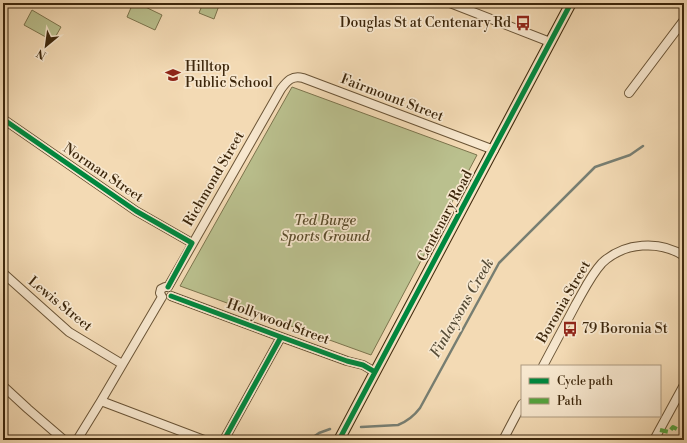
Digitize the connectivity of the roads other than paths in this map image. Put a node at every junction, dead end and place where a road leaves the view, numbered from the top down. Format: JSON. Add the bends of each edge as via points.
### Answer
{"nodes":[{"id":1,"x":450,"y":3,"type":"edge"},
{"id":2,"x":571,"y":3,"type":"edge"},
{"id":3,"x":684,"y":20,"type":"edge"},
{"id":4,"x":550,"y":42,"type":"junction"},
{"id":5,"x":284,"y":85,"type":"joint"},
{"id":6,"x":629,"y":93,"type":"dead end"},
{"id":7,"x":3,"y":119,"type":"edge"},
{"id":8,"x":494,"y":150,"type":"junction"},
{"id":9,"x":192,"y":243,"type":"junction"},
{"id":10,"x":682,"y":255,"type":"edge"},
{"id":11,"x":3,"y":273,"type":"edge"},
{"id":12,"x":168,"y":287,"type":"junction"},
{"id":13,"x":171,"y":296,"type":"junction"},
{"id":14,"x":162,"y":297,"type":"junction"},
{"id":15,"x":281,"y":337,"type":"junction"},
{"id":16,"x":122,"y":364,"type":"junction"},
{"id":17,"x":544,"y":365,"type":"edge"},
{"id":18,"x":375,"y":372,"type":"junction"},
{"id":19,"x":684,"y":385,"type":"edge"},
{"id":20,"x":3,"y":386,"type":"edge"},
{"id":21,"x":101,"y":401,"type":"junction"},
{"id":22,"x":521,"y":406,"type":"edge"},
{"id":23,"x":64,"y":440,"type":"edge"},
{"id":24,"x":76,"y":440,"type":"edge"},
{"id":25,"x":204,"y":440,"type":"edge"},
{"id":26,"x":224,"y":440,"type":"edge"},
{"id":27,"x":339,"y":440,"type":"edge"},
{"id":28,"x":503,"y":440,"type":"edge"},
{"id":29,"x":654,"y":440,"type":"edge"}],
"edges":[{"from":1,"to":4,"type":"street"},
{"from":2,"to":4,"type":"main road","name":"Centenary Road"},
{"from":3,"to":6,"type":"street"},
{"from":4,"to":8,"type":"main road","name":"Centenary Road"},
{"from":5,"to":8,"type":"street","name":"Fairmount Street","via":[[289,79],[303,78]]},
{"from":5,"to":9,"type":"street","name":"Richmond Street"},
{"from":7,"to":9,"type":"street","name":"Norman Street","via":[[136,211]]},
{"from":8,"to":18,"type":"main road","name":"Centenary Road"},
{"from":9,"to":12,"type":"street","name":"Richmond Street"},
{"from":10,"to":17,"type":"street","name":"Boronia Street","via":[[661,246],[642,246],[621,251],[604,261],[595,271]]},
{"from":11,"to":16,"type":"street","name":"Lewis Street","via":[[69,332]]},
{"from":12,"to":13,"type":"street","via":[[172,291]]},
{"from":12,"to":14,"type":"street","via":[[160,289]]},
{"from":13,"to":14,"type":"street","via":[[167,299]]},
{"from":13,"to":15,"type":"street","name":"Hollywood Street"},
{"from":14,"to":16,"type":"street"},
{"from":15,"to":18,"type":"street","name":"Hollywood Street","via":[[363,365]]},
{"from":15,"to":26,"type":"street"},
{"from":16,"to":21,"type":"street"},
{"from":18,"to":27,"type":"main road","name":"Centenary Road"},
{"from":19,"to":29,"type":"street"},
{"from":20,"to":23,"type":"street"},
{"from":21,"to":24,"type":"street"},
{"from":21,"to":25,"type":"street"},
{"from":22,"to":28,"type":"street"}]}
